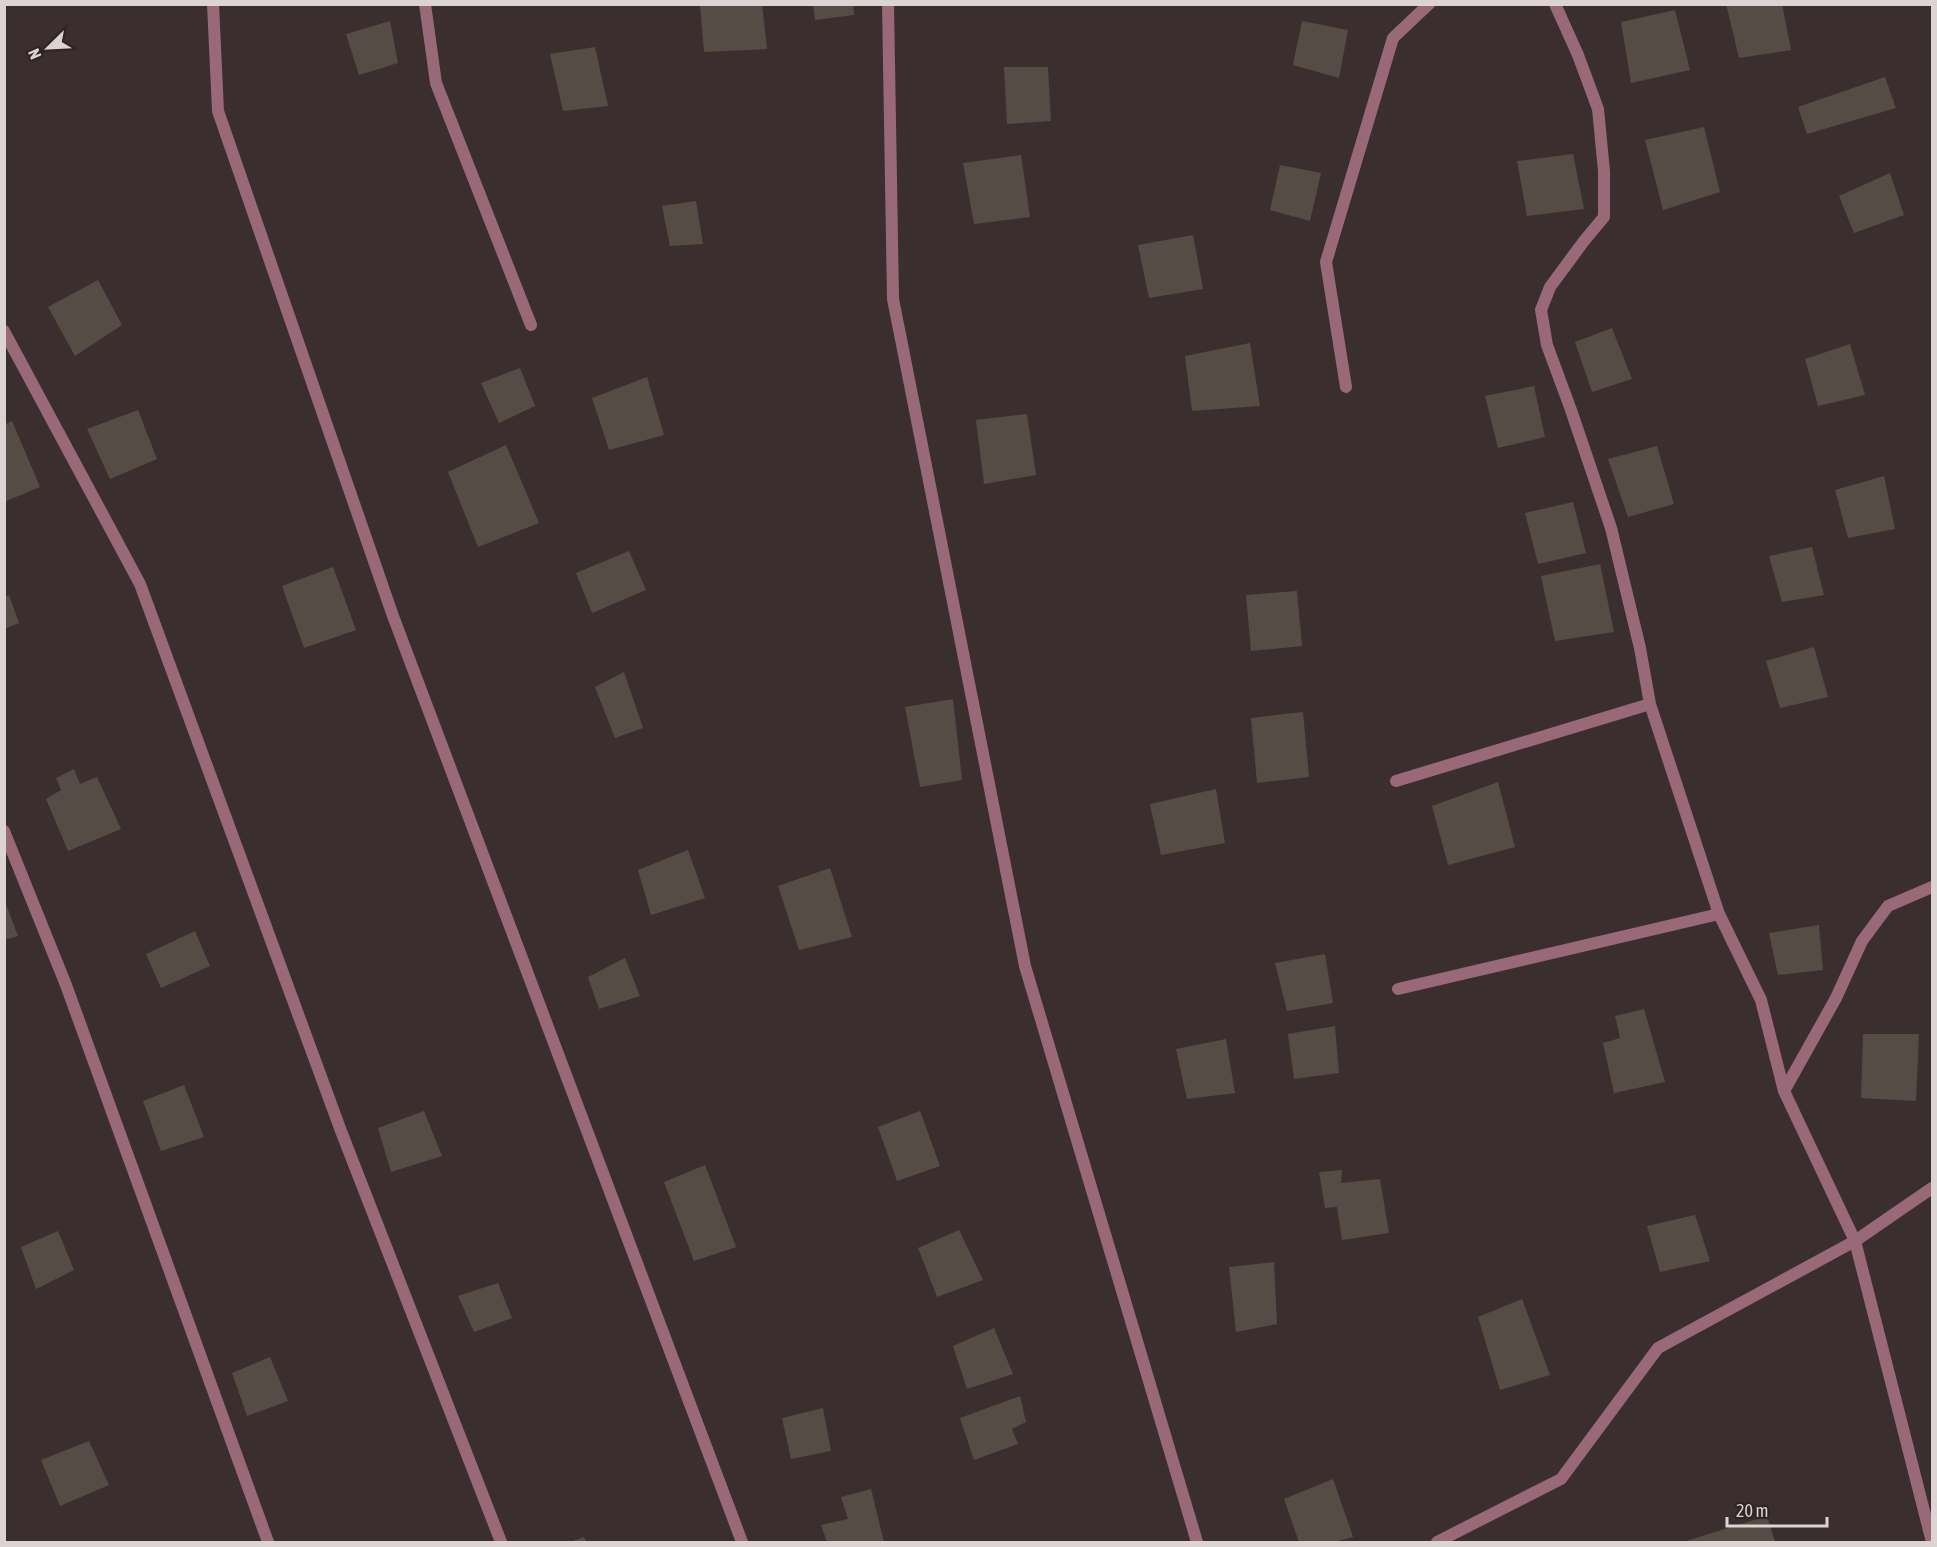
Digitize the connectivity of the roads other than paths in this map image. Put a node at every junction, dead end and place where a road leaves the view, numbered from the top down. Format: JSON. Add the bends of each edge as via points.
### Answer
{"nodes":[{"id":1,"x":213,"y":4,"type":"edge"},
{"id":2,"x":425,"y":4,"type":"edge"},
{"id":3,"x":888,"y":4,"type":"edge"},
{"id":4,"x":1429,"y":4,"type":"edge"},
{"id":5,"x":1555,"y":4,"type":"edge"},
{"id":6,"x":531,"y":325,"type":"dead end"},
{"id":7,"x":4,"y":331,"type":"edge"},
{"id":8,"x":1346,"y":387,"type":"dead end"},
{"id":9,"x":1650,"y":705,"type":"junction"},
{"id":10,"x":1396,"y":781,"type":"dead end"},
{"id":11,"x":4,"y":831,"type":"edge"},
{"id":12,"x":1932,"y":887,"type":"edge"},
{"id":13,"x":1719,"y":914,"type":"junction"},
{"id":14,"x":1398,"y":989,"type":"dead end"},
{"id":15,"x":1784,"y":1091,"type":"junction"},
{"id":16,"x":1932,"y":1188,"type":"edge"},
{"id":17,"x":1855,"y":1241,"type":"junction"},
{"id":18,"x":268,"y":1542,"type":"edge"},
{"id":19,"x":501,"y":1542,"type":"edge"},
{"id":20,"x":742,"y":1542,"type":"edge"},
{"id":21,"x":1197,"y":1542,"type":"edge"},
{"id":22,"x":1437,"y":1542,"type":"edge"},
{"id":23,"x":1932,"y":1542,"type":"edge"}],
"edges":[{"from":1,"to":20,"type":"street","via":[[218,111],[393,616]]},
{"from":2,"to":6,"type":"street","via":[[436,83]]},
{"from":3,"to":21,"type":"street","via":[[893,299],[1023,955]]},
{"from":4,"to":8,"type":"street","via":[[1393,38],[1326,261]]},
{"from":5,"to":9,"type":"street","via":[[1598,109],[1604,217],[1551,286],[1541,310],[1546,345],[1611,528]]},
{"from":7,"to":19,"type":"street","via":[[140,584],[341,1131]]},
{"from":9,"to":10,"type":"street"},
{"from":9,"to":13,"type":"street"},
{"from":11,"to":18,"type":"street","via":[[66,985]]},
{"from":12,"to":15,"type":"street","via":[[1888,906],[1862,941],[1836,998]]},
{"from":13,"to":14,"type":"street"},
{"from":13,"to":15,"type":"street","via":[[1761,1000]]},
{"from":15,"to":17,"type":"street"},
{"from":16,"to":17,"type":"street"},
{"from":17,"to":22,"type":"street","via":[[1658,1348],[1561,1479]]},
{"from":17,"to":23,"type":"street"}]}
